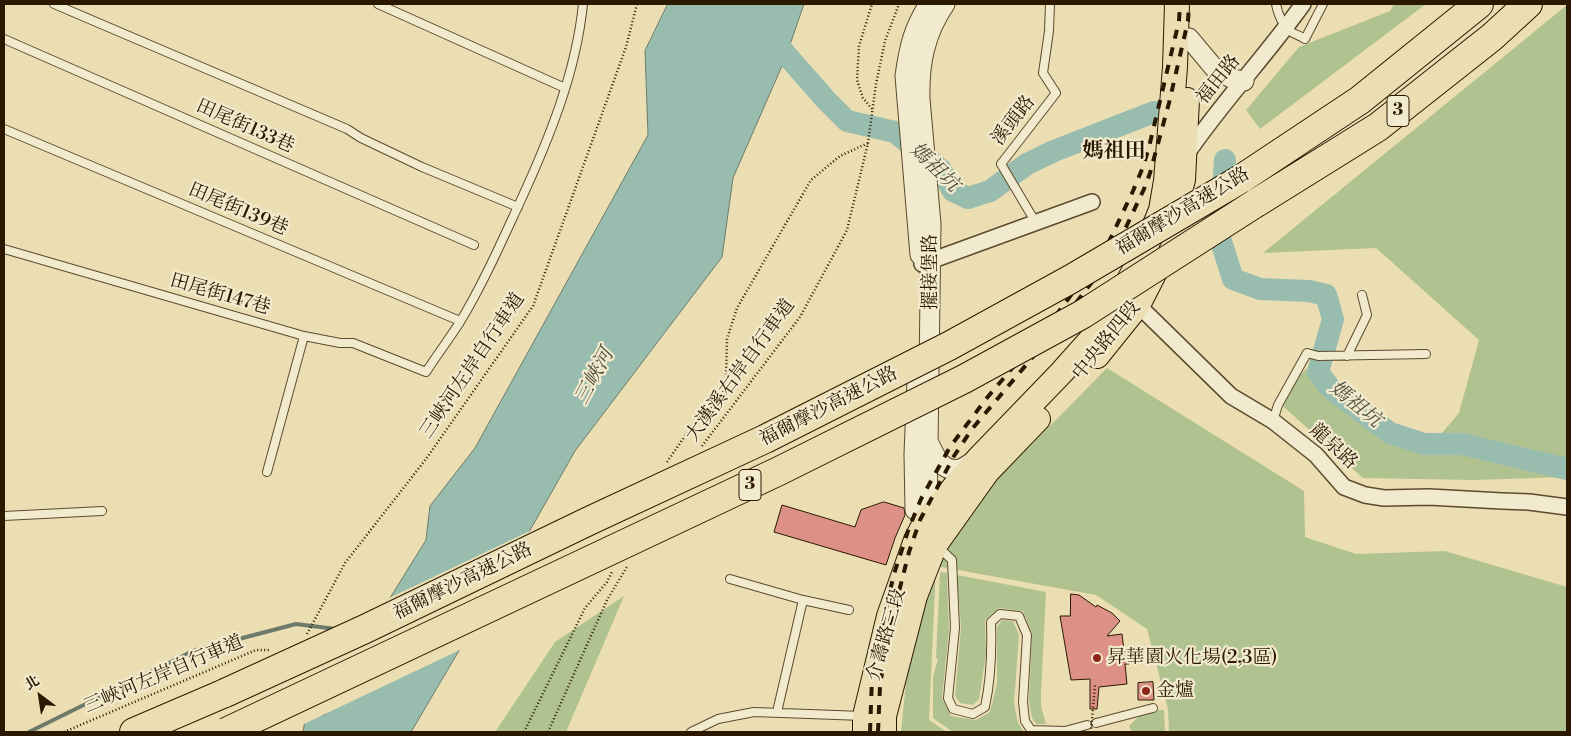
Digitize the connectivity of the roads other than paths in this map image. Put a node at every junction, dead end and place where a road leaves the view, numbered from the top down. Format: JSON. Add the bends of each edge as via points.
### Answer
{"nodes":[{"id":1,"x":54,"y":4,"type":"edge"},
{"id":2,"x":378,"y":4,"type":"edge"},
{"id":3,"x":583,"y":4,"type":"edge"},
{"id":4,"x":928,"y":4,"type":"edge"},
{"id":5,"x":945,"y":4,"type":"edge"},
{"id":6,"x":1050,"y":4,"type":"edge"},
{"id":7,"x":1178,"y":4,"type":"edge"},
{"id":8,"x":1191,"y":4,"type":"edge"},
{"id":9,"x":1276,"y":4,"type":"edge"},
{"id":10,"x":1303,"y":4,"type":"edge"},
{"id":11,"x":1323,"y":4,"type":"edge"},
{"id":12,"x":1479,"y":4,"type":"edge"},
{"id":13,"x":1528,"y":4,"type":"edge"},
{"id":14,"x":1294,"y":32,"type":"junction"},
{"id":15,"x":1189,"y":38,"type":"junction"},
{"id":16,"x":4,"y":39,"type":"edge"},
{"id":17,"x":1244,"y":81,"type":"junction"},
{"id":18,"x":1177,"y":82,"type":"junction"},
{"id":19,"x":565,"y":88,"type":"junction"},
{"id":20,"x":913,"y":96,"type":"junction"},
{"id":21,"x":4,"y":129,"type":"edge"},
{"id":22,"x":1160,"y":134,"type":"dead end"},
{"id":23,"x":1173,"y":166,"type":"junction"},
{"id":24,"x":1092,"y":202,"type":"dead end"},
{"id":25,"x":518,"y":207,"type":"junction"},
{"id":26,"x":1035,"y":221,"type":"junction"},
{"id":27,"x":474,"y":245,"type":"dead end"},
{"id":28,"x":4,"y":250,"type":"edge"},
{"id":29,"x":926,"y":262,"type":"junction"},
{"id":30,"x":1362,"y":295,"type":"dead end"},
{"id":31,"x":1129,"y":302,"type":"junction"},
{"id":32,"x":460,"y":321,"type":"junction"},
{"id":33,"x":304,"y":336,"type":"junction"},
{"id":34,"x":1426,"y":354,"type":"dead end"},
{"id":35,"x":1347,"y":356,"type":"junction"},
{"id":36,"x":1273,"y":421,"type":"junction"},
{"id":37,"x":929,"y":442,"type":"junction"},
{"id":38,"x":979,"y":458,"type":"junction"},
{"id":39,"x":266,"y":472,"type":"dead end"},
{"id":40,"x":1567,"y":507,"type":"edge"},
{"id":41,"x":102,"y":511,"type":"dead end"},
{"id":42,"x":4,"y":516,"type":"edge"},
{"id":43,"x":927,"y":519,"type":"junction"},
{"id":44,"x":926,"y":543,"type":"junction"},
{"id":45,"x":730,"y":579,"type":"dead end"},
{"id":46,"x":803,"y":600,"type":"junction"},
{"id":47,"x":849,"y":610,"type":"dead end"},
{"id":48,"x":1153,"y":708,"type":"dead end"},
{"id":49,"x":777,"y":712,"type":"junction"},
{"id":50,"x":1096,"y":723,"type":"dead end"},
{"id":51,"x":865,"y":724,"type":"edge"},
{"id":52,"x":1089,"y":729,"type":"edge"},
{"id":53,"x":134,"y":732,"type":"edge"},
{"id":54,"x":226,"y":732,"type":"edge"},
{"id":55,"x":691,"y":732,"type":"edge"},
{"id":56,"x":884,"y":732,"type":"edge"}],
"edges":[{"from":1,"to":25,"type":"lane","via":[[347,129],[422,167]]},
{"from":2,"to":19,"type":"lane"},
{"from":3,"to":19,"type":"lane"},
{"from":4,"to":20,"type":"street","name":"擺接堡路","via":[[909,50],[906,76]]},
{"from":5,"to":20,"type":"street","name":"擺接堡路","via":[[930,31]]},
{"from":6,"to":26,"type":"lane","name":"溪頭路","via":[[1043,73],[1056,93],[1001,164]]},
{"from":7,"to":18,"type":"main road","name":"中央路四段"},
{"from":8,"to":15,"type":"main road","name":"中央路四段"},
{"from":9,"to":14,"type":"lane","via":[[1278,15]]},
{"from":10,"to":14,"type":"street","name":"福田路"},
{"from":11,"to":14,"type":"lane","via":[[1305,39]]},
{"from":12,"to":53,"type":"highway","name":"福爾摩沙高速公路","number":"3","bridge":true,"via":[[1360,100],[1241,178],[949,346],[765,439],[365,629]]},
{"from":13,"to":54,"type":"highway","name":"福爾摩沙高速公路","number":"3","bridge":true,"via":[[1378,128],[1083,314],[964,379],[779,471]]},
{"from":14,"to":17,"type":"street","name":"福田路"},
{"from":15,"to":17,"type":"street","via":[[1215,68],[1232,80]]},
{"from":15,"to":18,"type":"main road","name":"中央路四段"},
{"from":16,"to":27,"type":"lane","name":"田尾街133巷"},
{"from":17,"to":23,"type":"street","name":"福田路"},
{"from":18,"to":22,"type":"street"},
{"from":18,"to":23,"type":"main road","name":"中央路四段"},
{"from":19,"to":25,"type":"lane"},
{"from":20,"to":29,"type":"street","name":"擺接堡路"},
{"from":21,"to":32,"type":"lane","name":"田尾街139巷"},
{"from":23,"to":31,"type":"main road","name":"中央路四段"},
{"from":23,"to":31,"type":"main road","name":"中央路四段","via":[[1183,180],[1160,261]]},
{"from":24,"to":26,"type":"street"},
{"from":25,"to":32,"type":"lane"},
{"from":26,"to":29,"type":"street"},
{"from":28,"to":33,"type":"lane","name":"田尾街147巷"},
{"from":29,"to":37,"type":"street","name":"擺接堡路"},
{"from":29,"to":44,"type":"street","name":"擺接堡路","via":[[914,454]]},
{"from":30,"to":35,"type":"lane","via":[[1368,315]]},
{"from":31,"to":36,"type":"street","name":"龍泉路","via":[[1231,396]]},
{"from":31,"to":38,"type":"main road","name":"中央路四段"},
{"from":31,"to":44,"type":"main road","name":"中央路四段","via":[[1106,347],[987,472]]},
{"from":32,"to":33,"type":"lane","name":"田尾街147巷","via":[[426,372],[352,343]]},
{"from":33,"to":39,"type":"lane"},
{"from":34,"to":35,"type":"lane"},
{"from":35,"to":36,"type":"lane","via":[[1307,354],[1278,404]]},
{"from":36,"to":40,"type":"street","name":"龍泉路","via":[[1316,455],[1344,487],[1365,494],[1384,498],[1429,497]]},
{"from":37,"to":38,"type":"street","via":[[937,460],[949,468],[960,468]]},
{"from":37,"to":43,"type":"street","name":"擺接堡路"},
{"from":38,"to":43,"type":"main road","name":"中央路四段"},
{"from":41,"to":42,"type":"lane"},
{"from":43,"to":44,"type":"main road","name":"中央路四段"},
{"from":44,"to":51,"type":"main road","name":"介壽路三段","via":[[889,616]]},
{"from":44,"to":52,"type":"lane","via":[[952,560],[955,628],[948,698],[953,710],[973,714],[984,707],[990,686],[991,622],[1000,614],[1019,616],[1027,635],[1025,721],[1031,730]]},
{"from":44,"to":56,"type":"main road","name":"介壽路三段","via":[[884,716]]},
{"from":45,"to":46,"type":"lane"},
{"from":46,"to":47,"type":"lane"},
{"from":46,"to":49,"type":"lane"},
{"from":48,"to":50,"type":"lane"},
{"from":49,"to":51,"type":"lane"},
{"from":49,"to":55,"type":"lane","via":[[754,712],[718,719]]}]}
